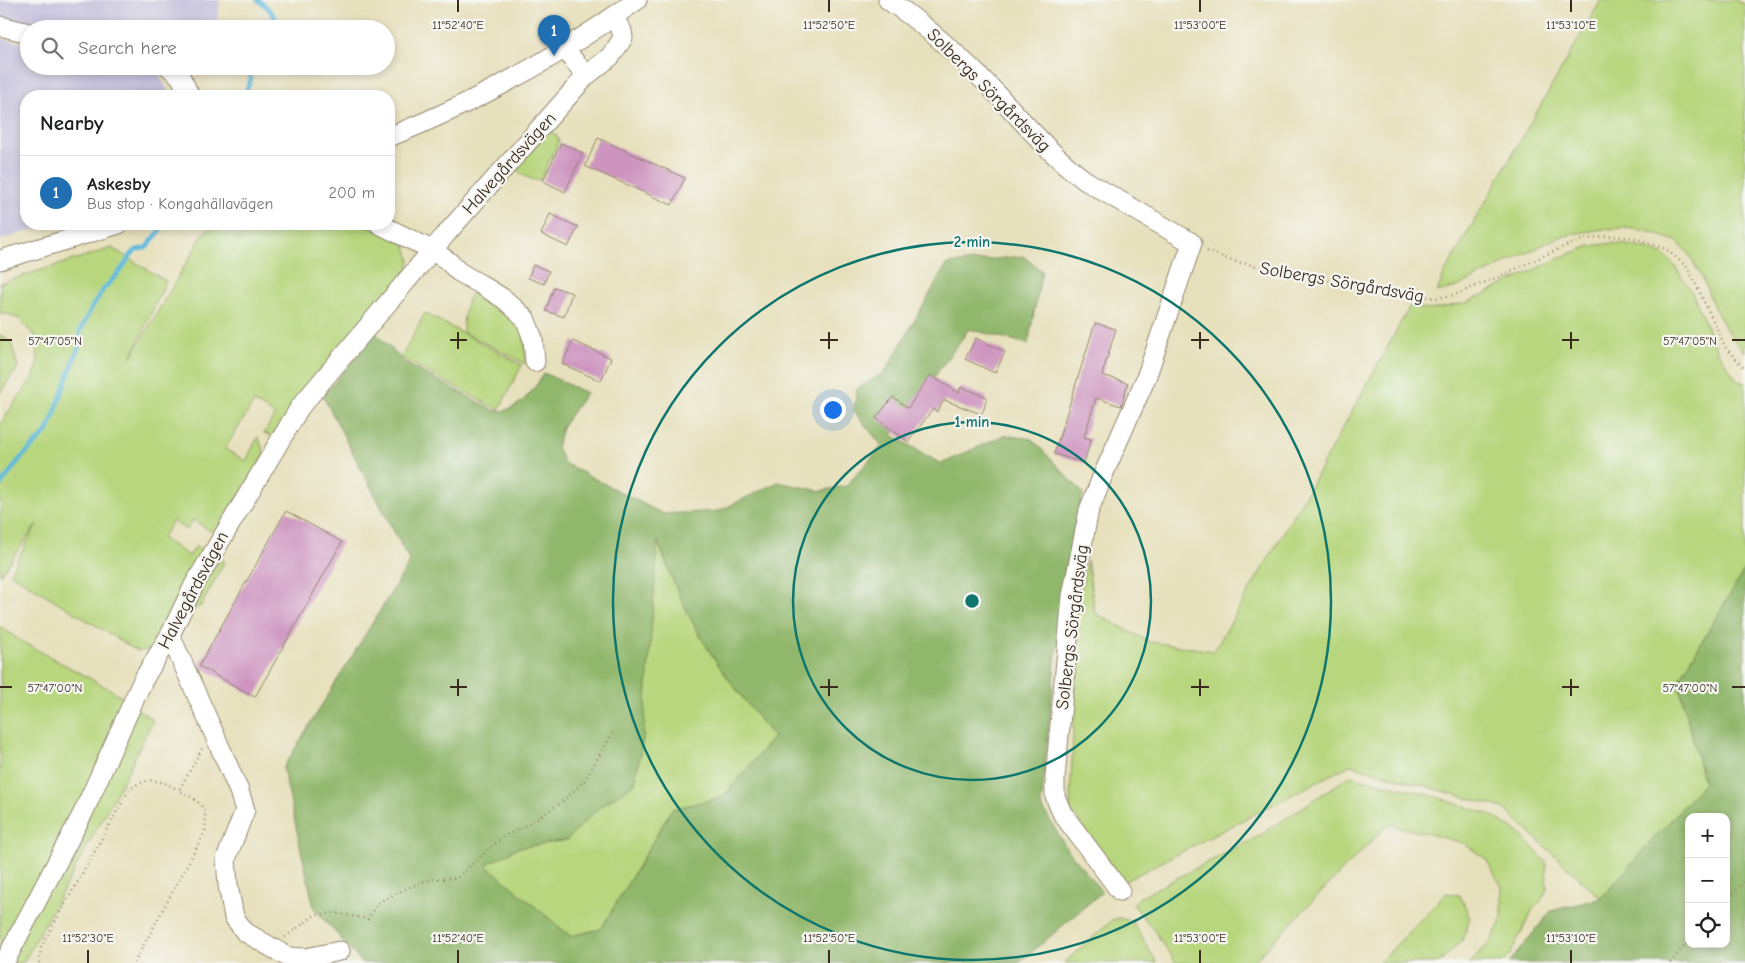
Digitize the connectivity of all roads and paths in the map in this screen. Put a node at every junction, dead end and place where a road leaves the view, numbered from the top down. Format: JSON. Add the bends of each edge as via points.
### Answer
{"nodes":[{"id":1,"x":637,"y":0,"type":"edge"},
{"id":2,"x":888,"y":0,"type":"edge"},
{"id":3,"x":613,"y":17,"type":"junction"},
{"id":4,"x":0,"y":26,"type":"edge"},
{"id":5,"x":20,"y":31,"type":"edge"},
{"id":6,"x":565,"y":49,"type":"junction"},
{"id":7,"x":179,"y":75,"type":"edge"},
{"id":8,"x":586,"y":76,"type":"junction"},
{"id":9,"x":187,"y":90,"type":"edge"},
{"id":10,"x":395,"y":135,"type":"edge"},
{"id":11,"x":99,"y":230,"type":"edge"},
{"id":12,"x":391,"y":230,"type":"edge"},
{"id":13,"x":1192,"y":244,"type":"junction"},
{"id":14,"x":432,"y":250,"type":"junction"},
{"id":15,"x":0,"y":260,"type":"edge"},
{"id":16,"x":535,"y":362,"type":"dead end"},
{"id":17,"x":1745,"y":369,"type":"edge"},
{"id":18,"x":170,"y":635,"type":"junction"},
{"id":19,"x":212,"y":729,"type":"junction"},
{"id":20,"x":614,"y":732,"type":"dead end"},
{"id":21,"x":179,"y":790,"type":"junction"},
{"id":22,"x":1745,"y":881,"type":"edge"},
{"id":23,"x":1120,"y":891,"type":"dead end"},
{"id":24,"x":1730,"y":897,"type":"edge"},
{"id":25,"x":1685,"y":946,"type":"edge"},
{"id":26,"x":271,"y":947,"type":"junction"},
{"id":27,"x":340,"y":951,"type":"dead end"},
{"id":28,"x":4,"y":963,"type":"edge"},
{"id":29,"x":39,"y":963,"type":"edge"},
{"id":30,"x":134,"y":963,"type":"edge"},
{"id":31,"x":1670,"y":963,"type":"edge"}],
"edges":[{"from":1,"to":3,"type":"street"},
{"from":2,"to":13,"type":"street","name":"Solbergs Sörgårdsväg","via":[[946,43],[1072,171]]},
{"from":3,"to":6,"type":"street"},
{"from":3,"to":8,"type":"street","name":"Halvegårdsvägen","via":[[623,38],[610,56]]},
{"from":4,"to":5,"type":"street"},
{"from":6,"to":8,"type":"street"},
{"from":6,"to":10,"type":"street","via":[[470,102]]},
{"from":7,"to":9,"type":"street"},
{"from":8,"to":14,"type":"street","name":"Halvegårdsvägen"},
{"from":11,"to":15,"type":"street"},
{"from":12,"to":14,"type":"street"},
{"from":13,"to":17,"type":"path","name":"Solbergs Sörgårdsväg","via":[[1221,258],[1257,267],[1436,298],[1454,295],[1586,239],[1608,236],[1635,238],[1666,249],[1688,268],[1726,348]]},
{"from":13,"to":23,"type":"street","name":"Solbergs Sörgårdsväg","via":[[1146,378],[1089,510],[1072,596],[1055,796],[1062,813]]},
{"from":14,"to":16,"type":"street","via":[[458,272],[504,299],[525,318],[533,339]]},
{"from":14,"to":18,"type":"street","name":"Halvegårdsvägen","via":[[300,407],[194,585]]},
{"from":18,"to":19,"type":"street"},
{"from":18,"to":28,"type":"street","name":"Halvegårdsvägen","via":[[143,680],[83,813]]},
{"from":19,"to":21,"type":"path"},
{"from":19,"to":26,"type":"street","via":[[245,810],[226,859],[234,917],[245,932]]},
{"from":20,"to":26,"type":"path","via":[[585,780],[561,803],[502,837],[457,878],[418,883],[379,902],[368,919],[335,913],[314,915]]},
{"from":21,"to":29,"type":"path","via":[[162,781],[152,780],[129,790],[41,947]]},
{"from":21,"to":30,"type":"path","via":[[202,805],[205,832]]},
{"from":22,"to":24,"type":"path"},
{"from":25,"to":31,"type":"path"},
{"from":26,"to":27,"type":"street","via":[[288,957],[305,958]]}]}
